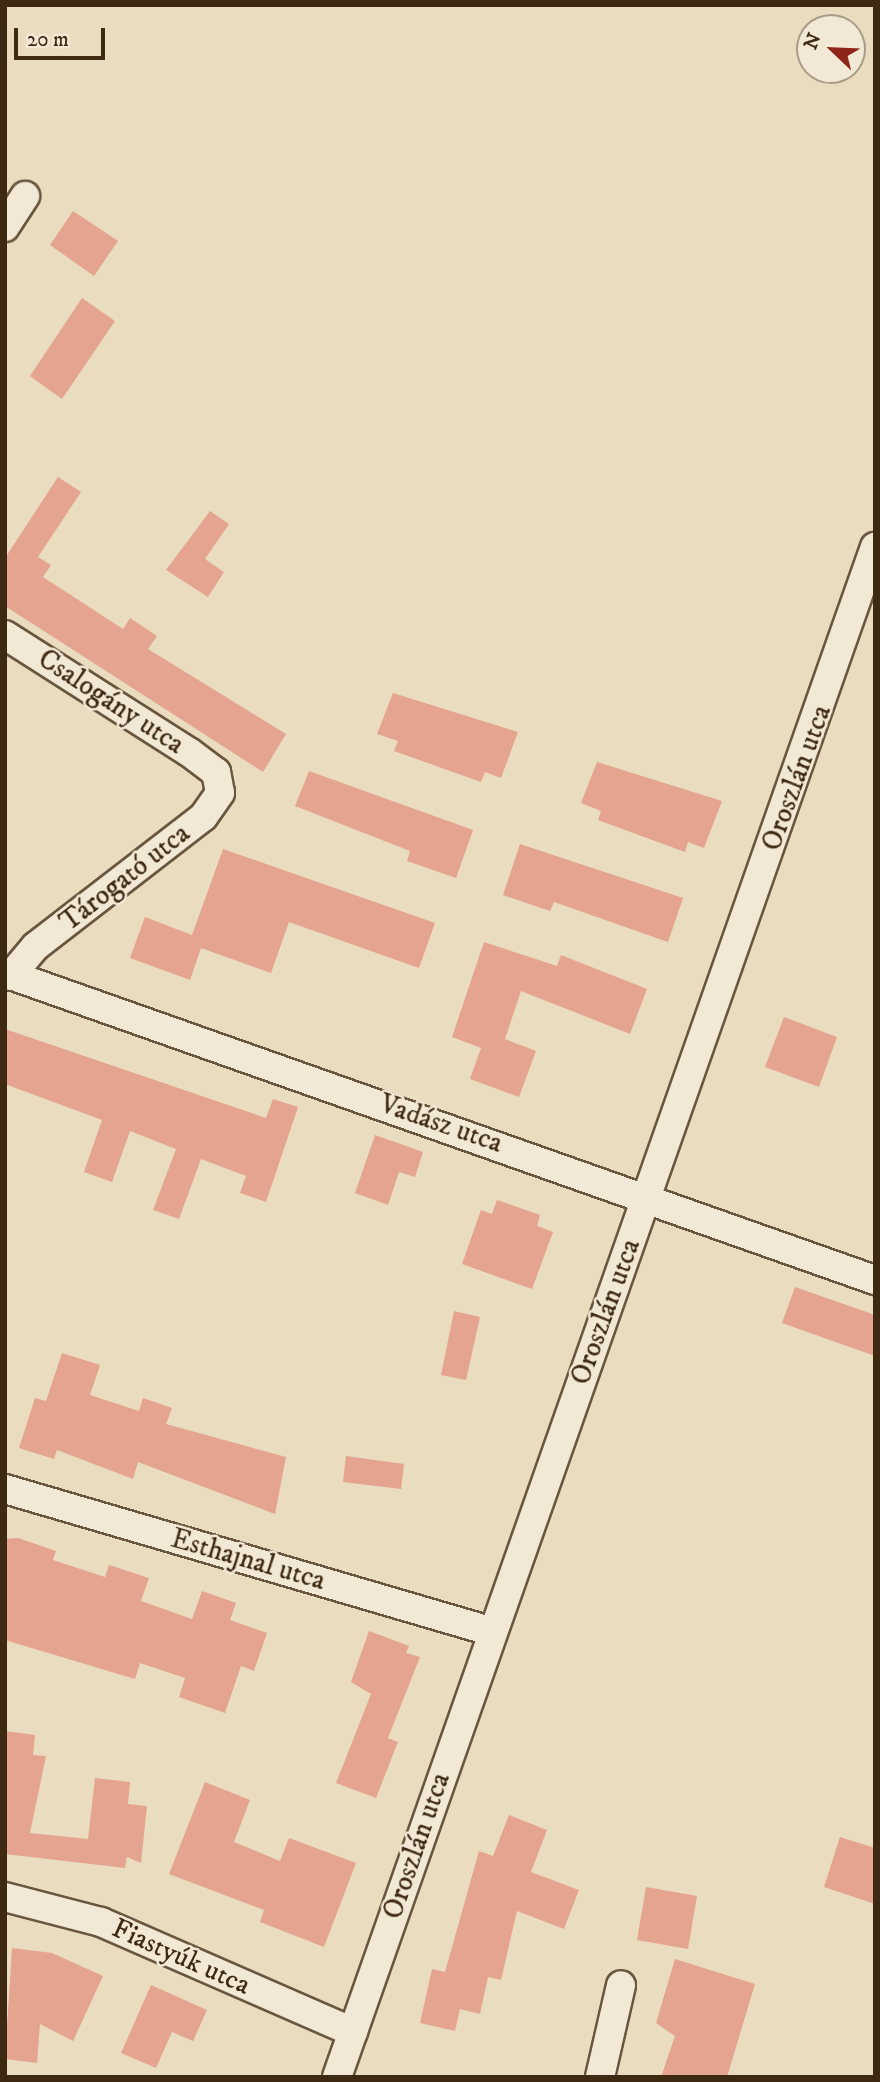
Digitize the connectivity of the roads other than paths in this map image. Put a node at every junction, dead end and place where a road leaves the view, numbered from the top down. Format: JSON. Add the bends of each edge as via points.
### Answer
{"nodes":[{"id":1,"x":25,"y":196,"type":"dead end"},
{"id":2,"x":5,"y":227,"type":"edge"},
{"id":3,"x":875,"y":547,"type":"edge"},
{"id":4,"x":5,"y":635,"type":"edge"},
{"id":5,"x":216,"y":772,"type":"joint"},
{"id":6,"x":8,"y":975,"type":"edge"},
{"id":7,"x":647,"y":1196,"type":"junction"},
{"id":8,"x":875,"y":1280,"type":"edge"},
{"id":9,"x":5,"y":1489,"type":"edge"},
{"id":10,"x":490,"y":1632,"type":"junction"},
{"id":11,"x":5,"y":1897,"type":"edge"},
{"id":12,"x":621,"y":1985,"type":"dead end"},
{"id":13,"x":353,"y":2032,"type":"junction"},
{"id":14,"x":337,"y":2077,"type":"edge"},
{"id":15,"x":600,"y":2077,"type":"edge"}],
"edges":[{"from":1,"to":2,"type":"street"},
{"from":3,"to":7,"type":"street","name":"Oroszlán utca"},
{"from":4,"to":5,"type":"street","name":"Csalogány utca"},
{"from":5,"to":6,"type":"street","name":"Tárogató utca","via":[[220,793],[203,817],[36,947]]},
{"from":6,"to":7,"type":"street","name":"Vadász utca"},
{"from":7,"to":8,"type":"street","name":"Vadász utca"},
{"from":7,"to":10,"type":"street","name":"Oroszlán utca"},
{"from":9,"to":10,"type":"street","name":"Esthajnal utca"},
{"from":10,"to":13,"type":"street","name":"Oroszlán utca"},
{"from":11,"to":13,"type":"street","name":"Fiastyúk utca","via":[[101,1922]]},
{"from":12,"to":15,"type":"street"},
{"from":13,"to":14,"type":"street","name":"Oroszlán utca"}]}
